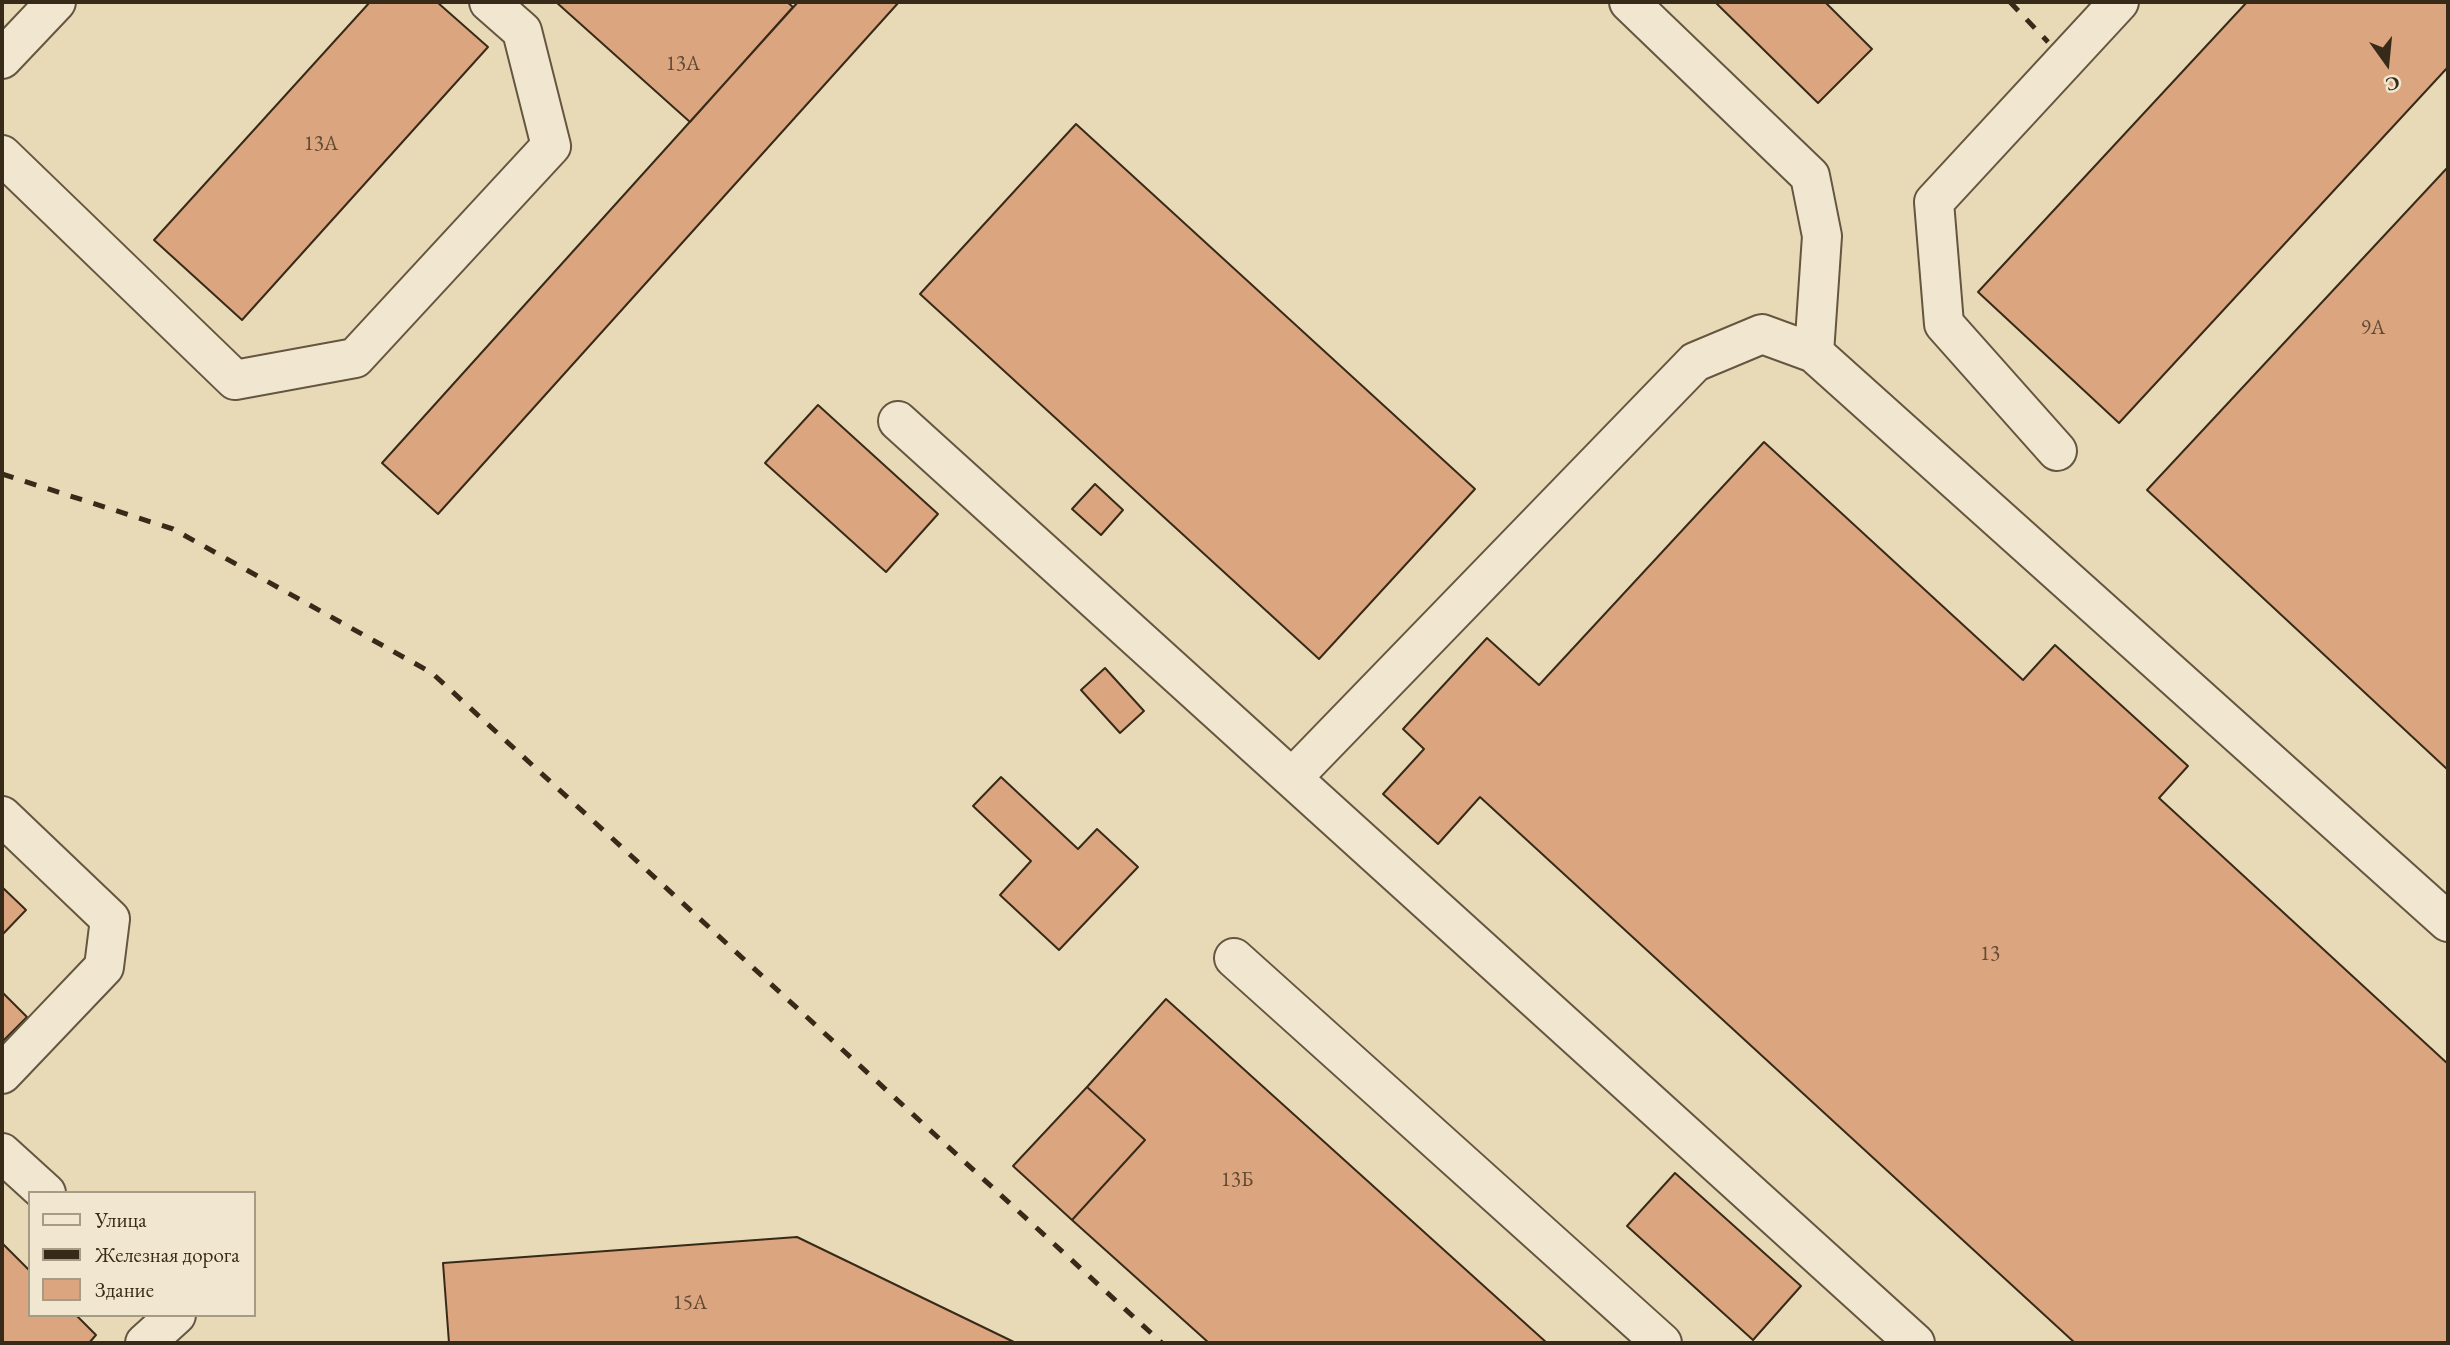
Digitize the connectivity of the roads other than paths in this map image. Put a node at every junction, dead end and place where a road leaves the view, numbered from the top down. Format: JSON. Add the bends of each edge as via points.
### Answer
{"nodes":[{"id":1,"x":56,"y":2,"type":"edge"},
{"id":2,"x":489,"y":2,"type":"edge"},
{"id":3,"x":1629,"y":2,"type":"edge"},
{"id":4,"x":2119,"y":2,"type":"edge"},
{"id":5,"x":2,"y":59,"type":"edge"},
{"id":6,"x":2,"y":156,"type":"edge"},
{"id":7,"x":1814,"y":352,"type":"junction"},
{"id":8,"x":898,"y":421,"type":"dead end"},
{"id":9,"x":2057,"y":451,"type":"dead end"},
{"id":10,"x":1293,"y":778,"type":"junction"},
{"id":11,"x":2,"y":816,"type":"edge"},
{"id":12,"x":2448,"y":922,"type":"edge"},
{"id":13,"x":1234,"y":958,"type":"dead end"},
{"id":14,"x":2,"y":1074,"type":"edge"},
{"id":15,"x":2,"y":1153,"type":"edge"},
{"id":16,"x":44,"y":1191,"type":"edge"},
{"id":17,"x":174,"y":1317,"type":"edge"},
{"id":18,"x":145,"y":1343,"type":"edge"},
{"id":19,"x":1662,"y":1343,"type":"edge"},
{"id":20,"x":1915,"y":1343,"type":"edge"}],
"edges":[{"from":1,"to":5,"type":"lane"},
{"from":2,"to":6,"type":"lane","via":[[522,31],[551,146],[355,358],[235,380]]},
{"from":3,"to":7,"type":"lane","via":[[1810,176],[1822,236]]},
{"from":4,"to":9,"type":"lane","via":[[1934,202],[1944,324]]},
{"from":7,"to":10,"type":"lane","via":[[1762,334],[1695,362]]},
{"from":7,"to":12,"type":"lane"},
{"from":8,"to":10,"type":"lane"},
{"from":10,"to":20,"type":"lane"},
{"from":11,"to":14,"type":"lane","via":[[110,919],[104,967]]},
{"from":13,"to":19,"type":"lane"},
{"from":15,"to":16,"type":"lane"},
{"from":17,"to":18,"type":"lane"}]}
